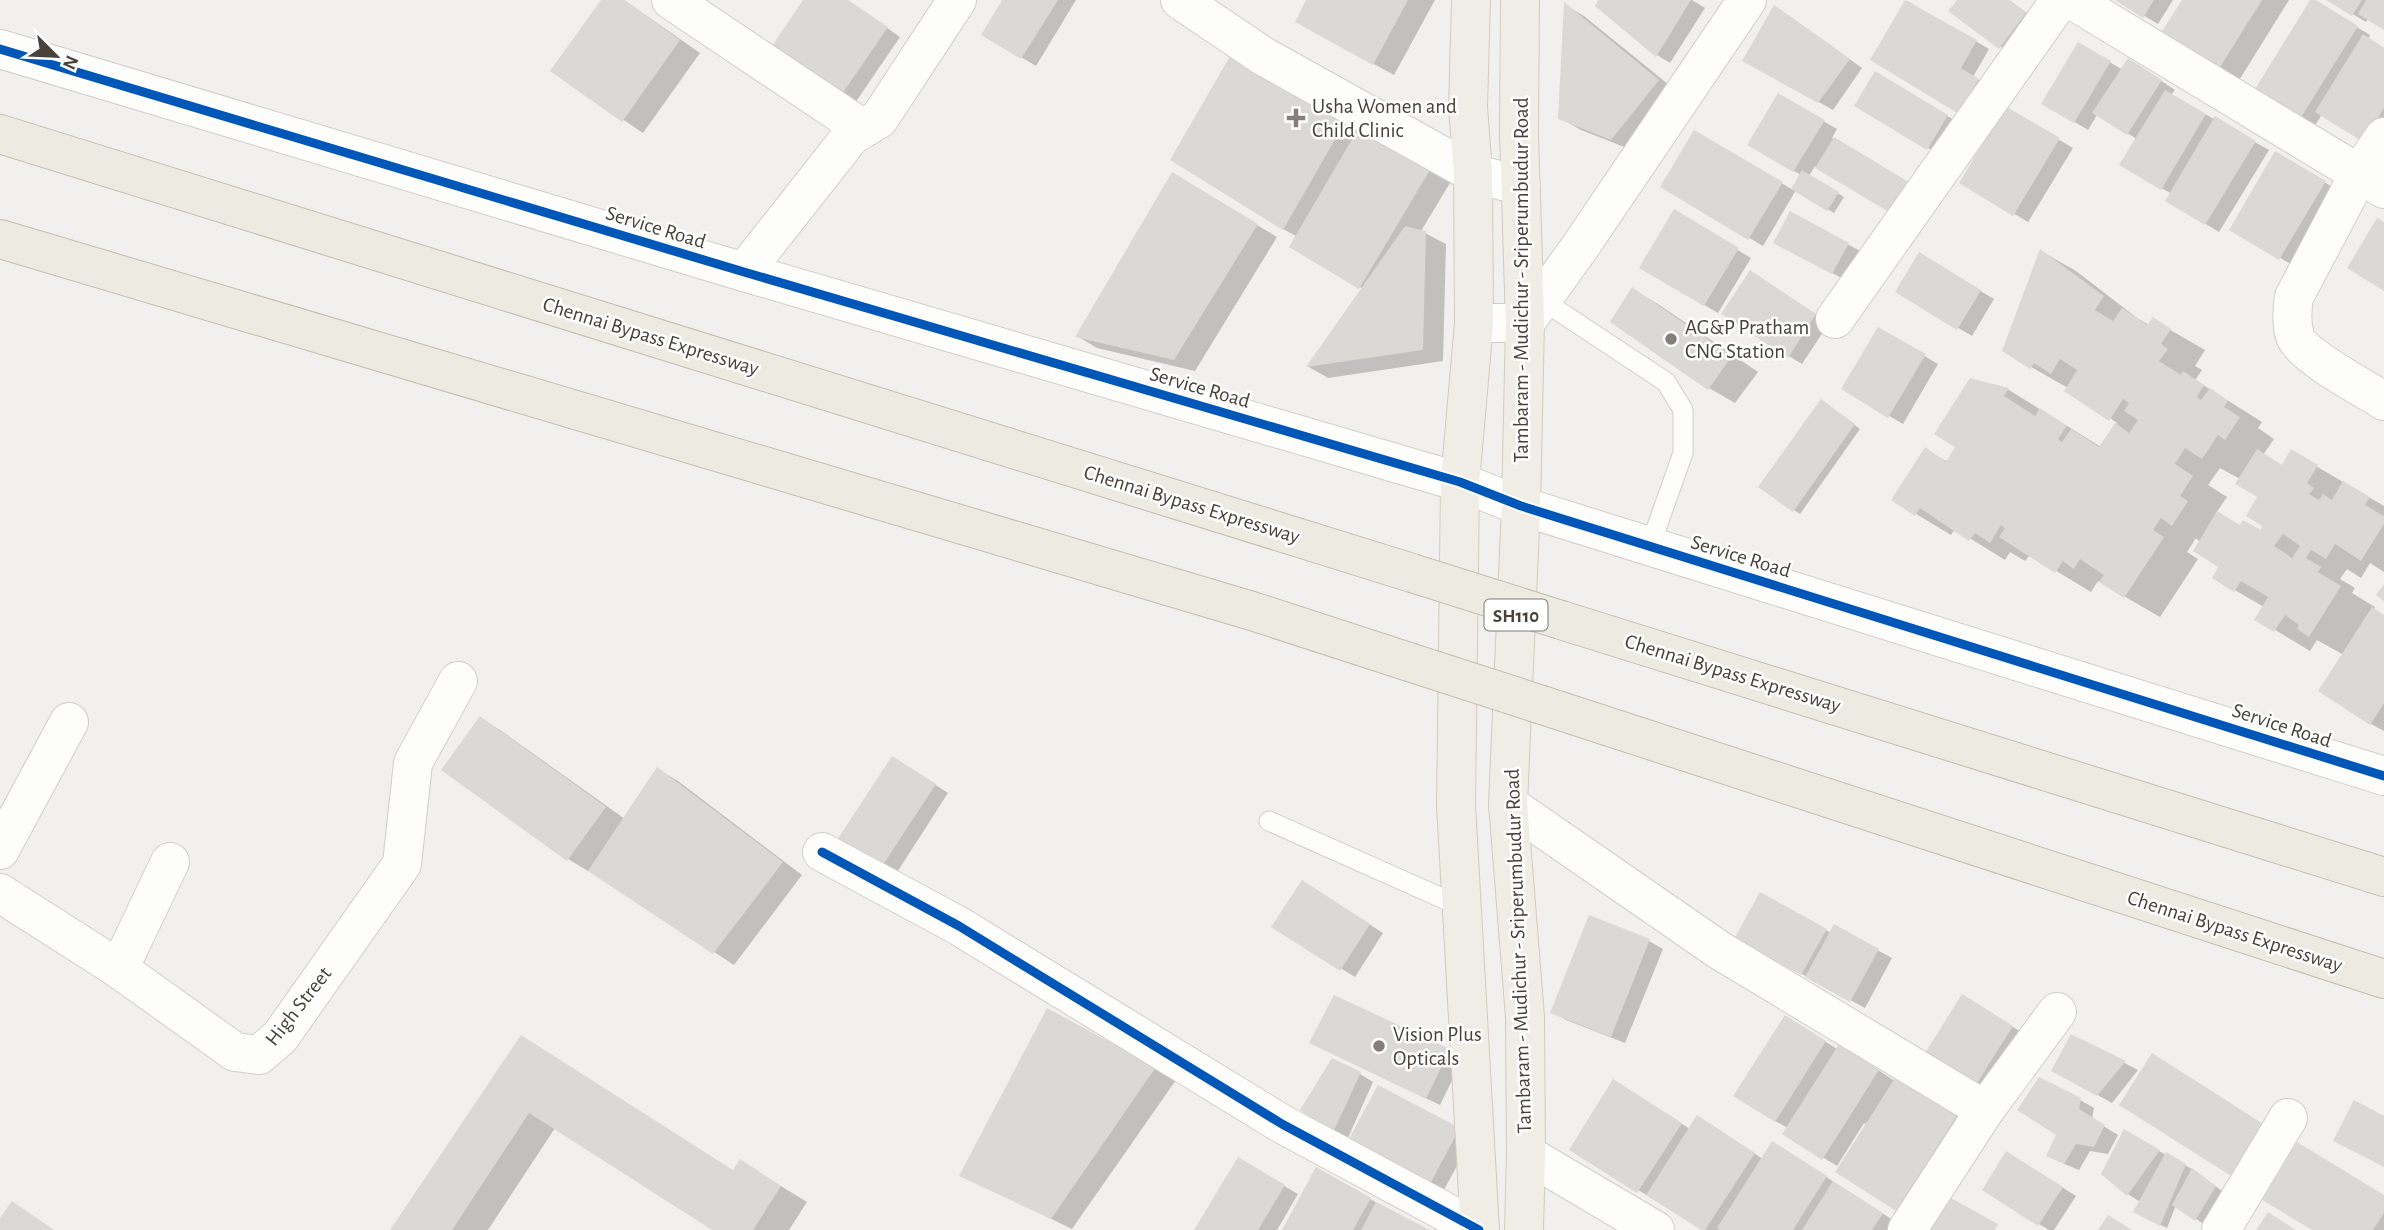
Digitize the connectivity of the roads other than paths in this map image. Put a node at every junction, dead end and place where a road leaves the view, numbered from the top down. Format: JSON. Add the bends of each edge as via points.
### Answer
{"nodes":[{"id":1,"x":671,"y":0,"type":"edge"},
{"id":2,"x":957,"y":0,"type":"edge"},
{"id":3,"x":1180,"y":0,"type":"edge"},
{"id":4,"x":1471,"y":0,"type":"edge"},
{"id":5,"x":1520,"y":0,"type":"edge"},
{"id":6,"x":1746,"y":0,"type":"edge"},
{"id":7,"x":2060,"y":0,"type":"edge"},
{"id":8,"x":2071,"y":0,"type":"edge"},
{"id":9,"x":0,"y":49,"type":"edge"},
{"id":10,"x":0,"y":134,"type":"edge"},
{"id":11,"x":851,"y":136,"type":"junction"},
{"id":12,"x":2384,"y":137,"type":"edge"},
{"id":13,"x":1473,"y":173,"type":"junction"},
{"id":14,"x":2372,"y":182,"type":"edge"},
{"id":15,"x":1521,"y":186,"type":"junction"},
{"id":16,"x":0,"y":239,"type":"edge"},
{"id":17,"x":744,"y":272,"type":"junction"},
{"id":18,"x":1534,"y":312,"type":"junction"},
{"id":19,"x":1835,"y":319,"type":"dead end"},
{"id":20,"x":1474,"y":323,"type":"junction"},
{"id":21,"x":2384,"y":401,"type":"edge"},
{"id":22,"x":1460,"y":482,"type":"junction"},
{"id":23,"x":1521,"y":506,"type":"junction"},
{"id":24,"x":1650,"y":546,"type":"junction"},
{"id":25,"x":458,"y":681,"type":"dead end"},
{"id":26,"x":69,"y":722,"type":"dead end"},
{"id":27,"x":2384,"y":776,"type":"edge"},
{"id":28,"x":1508,"y":804,"type":"junction"},
{"id":29,"x":1269,"y":821,"type":"dead end"},
{"id":30,"x":0,"y":850,"type":"edge"},
{"id":31,"x":822,"y":852,"type":"dead end"},
{"id":32,"x":170,"y":862,"type":"dead end"},
{"id":33,"x":2384,"y":877,"type":"edge"},
{"id":34,"x":0,"y":893,"type":"edge"},
{"id":35,"x":1462,"y":907,"type":"junction"},
{"id":36,"x":119,"y":969,"type":"junction"},
{"id":37,"x":2384,"y":979,"type":"edge"},
{"id":38,"x":2057,"y":1012,"type":"dead end"},
{"id":39,"x":1986,"y":1110,"type":"junction"},
{"id":40,"x":2288,"y":1118,"type":"dead end"},
{"id":41,"x":1526,"y":1154,"type":"junction"},
{"id":42,"x":1479,"y":1230,"type":"edge"},
{"id":43,"x":1524,"y":1230,"type":"edge"},
{"id":44,"x":1655,"y":1230,"type":"edge"},
{"id":45,"x":1907,"y":1230,"type":"edge"},
{"id":46,"x":2221,"y":1230,"type":"edge"}],
"edges":[{"from":1,"to":11,"type":"street","via":[[853,122]]},
{"from":2,"to":11,"type":"street","via":[[879,119]]},
{"from":3,"to":13,"type":"street","via":[[1263,57]]},
{"from":4,"to":13,"type":"main road","number":"SH110","via":[[1468,107]]},
{"from":5,"to":15,"type":"main road","name":"Tambaram - Mudichur - Sriperumbudur Road","number":"SH110"},
{"from":6,"to":18,"type":"street"},
{"from":7,"to":19,"type":"street"},
{"from":8,"to":14,"type":"street"},
{"from":9,"to":17,"type":"street","name":"Service Road"},
{"from":10,"to":33,"type":"highway","name":"Chennai Bypass Expressway","bridge":true},
{"from":11,"to":17,"type":"street"},
{"from":12,"to":14,"type":"street"},
{"from":13,"to":15,"type":"street"},
{"from":13,"to":20,"type":"main road","number":"SH110"},
{"from":14,"to":21,"type":"street","via":[[2294,297],[2291,318],[2295,338],[2308,354]]},
{"from":15,"to":18,"type":"main road","name":"Tambaram - Mudichur - Sriperumbudur Road","number":"SH110"},
{"from":16,"to":37,"type":"highway","name":"Chennai Bypass Expressway","bridge":true,"via":[[1238,607]]},
{"from":17,"to":22,"type":"street","name":"Service Road"},
{"from":18,"to":20,"type":"street"},
{"from":18,"to":23,"type":"main road","name":"Tambaram - Mudichur - Sriperumbudur Road","number":"SH110"},
{"from":18,"to":24,"type":"lane","via":[[1666,383],[1683,410],[1683,453]]},
{"from":20,"to":22,"type":"main road","number":"SH110"},
{"from":22,"to":23,"type":"street","name":"Service Road"},
{"from":22,"to":35,"type":"main road","number":"SH110","via":[[1456,805]]},
{"from":23,"to":24,"type":"street","name":"Service Road"},
{"from":23,"to":28,"type":"main road","name":"Tambaram - Mudichur - Sriperumbudur Road","number":"SH110"},
{"from":24,"to":27,"type":"street","name":"Service Road"},
{"from":25,"to":36,"type":"street","name":"High Street","via":[[413,763],[402,864],[280,1037],[259,1055],[235,1052]]},
{"from":26,"to":30,"type":"street"},
{"from":28,"to":39,"type":"street","via":[[1719,950]]},
{"from":28,"to":41,"type":"main road","name":"Tambaram - Mudichur - Sriperumbudur Road","number":"SH110","via":[[1525,1017]]},
{"from":29,"to":35,"type":"lane"},
{"from":31,"to":42,"type":"street","via":[[959,926],[1282,1124]]},
{"from":32,"to":36,"type":"street"},
{"from":34,"to":36,"type":"street","name":"High Street"},
{"from":35,"to":42,"type":"main road","number":"SH110"},
{"from":38,"to":39,"type":"street"},
{"from":39,"to":45,"type":"street"},
{"from":40,"to":46,"type":"street"},
{"from":41,"to":43,"type":"main road","name":"Tambaram - Mudichur - Sriperumbudur Road","number":"SH110"},
{"from":41,"to":44,"type":"street"}]}
